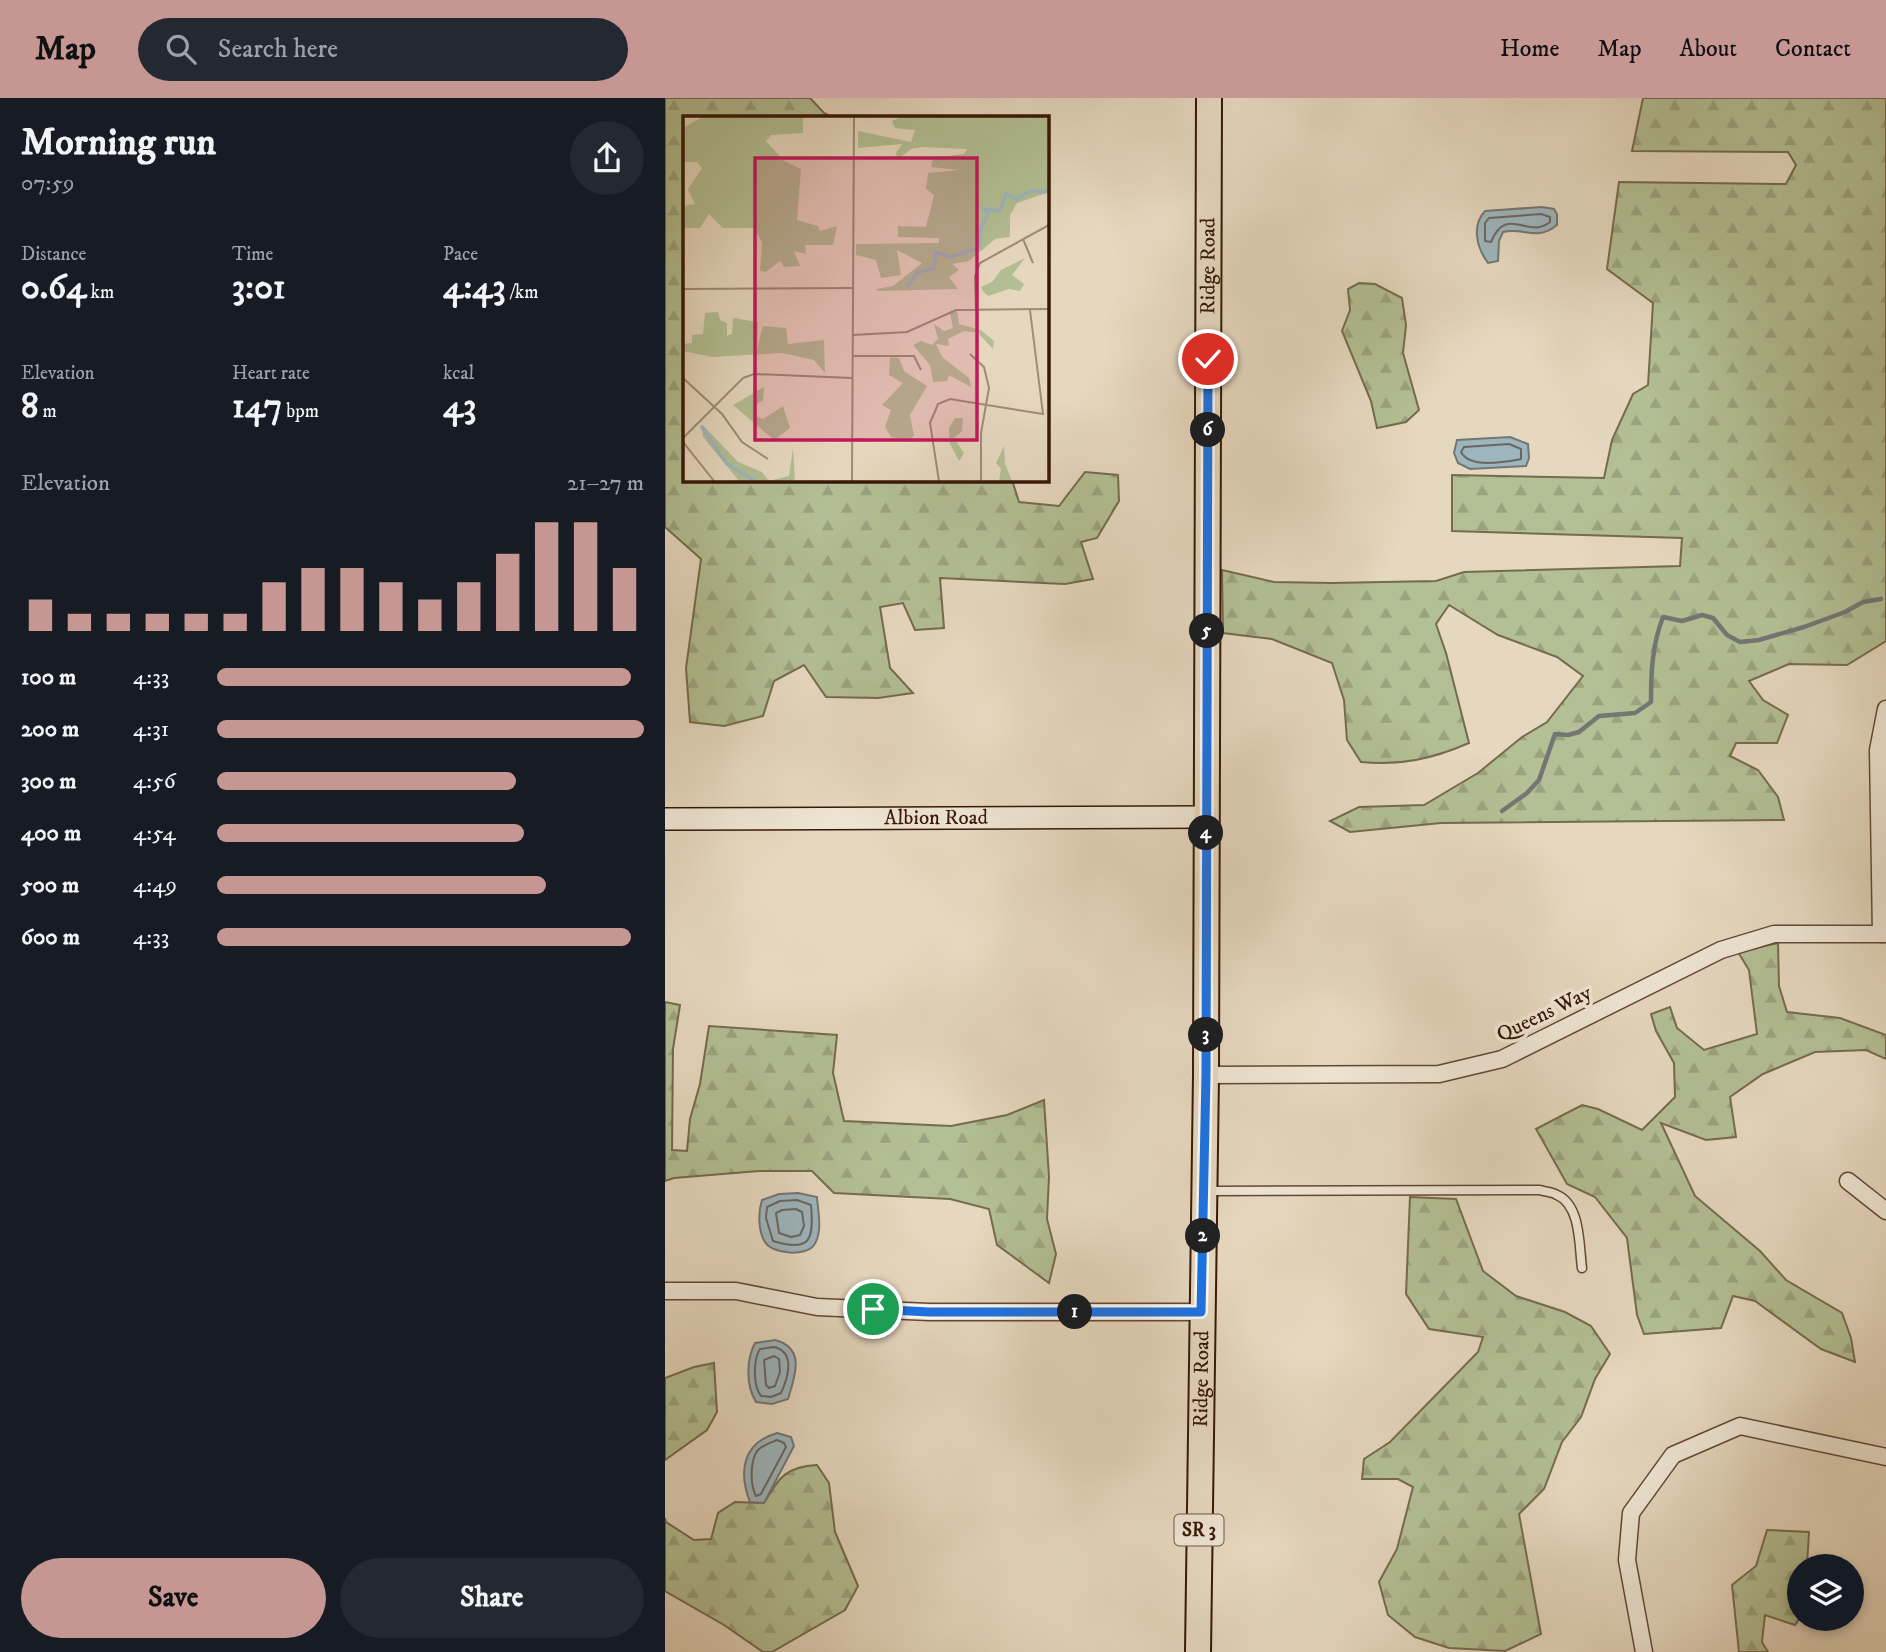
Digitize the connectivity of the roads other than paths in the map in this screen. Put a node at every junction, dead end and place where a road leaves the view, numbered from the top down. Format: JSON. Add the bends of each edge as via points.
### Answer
{"nodes":[{"id":1,"x":1209,"y":98,"type":"edge"},
{"id":2,"x":1886,"y":709,"type":"edge"},
{"id":3,"x":1206,"y":817,"type":"junction"},
{"id":4,"x":665,"y":819,"type":"edge"},
{"id":5,"x":1883,"y":934,"type":"edge"},
{"id":6,"x":1206,"y":1075,"type":"junction"},
{"id":7,"x":1848,"y":1181,"type":"dead end"},
{"id":8,"x":1204,"y":1191,"type":"junction"},
{"id":9,"x":1886,"y":1211,"type":"edge"},
{"id":10,"x":1582,"y":1268,"type":"dead end"},
{"id":11,"x":665,"y":1291,"type":"edge"},
{"id":12,"x":1201,"y":1312,"type":"junction"},
{"id":13,"x":1886,"y":1457,"type":"edge"},
{"id":14,"x":1198,"y":1652,"type":"edge"},
{"id":15,"x":1644,"y":1652,"type":"edge"}],
"edges":[{"from":1,"to":3,"type":"main road","name":"Ridge Road","number":"SR 3"},
{"from":2,"to":5,"type":"street","via":[[1878,750]]},
{"from":3,"to":4,"type":"street","name":"Albion Road"},
{"from":3,"to":6,"type":"main road","name":"Ridge Road","number":"SR 3"},
{"from":5,"to":6,"type":"street","name":"Queens Way","via":[[1775,934],[1721,950],[1502,1059],[1439,1074]]},
{"from":6,"to":8,"type":"main road","name":"Ridge Road","number":"SR 3"},
{"from":7,"to":9,"type":"street"},
{"from":8,"to":10,"type":"lane","via":[[1540,1190],[1559,1195],[1569,1204]]},
{"from":8,"to":12,"type":"main road","name":"Ridge Road","number":"SR 3"},
{"from":11,"to":12,"type":"street","via":[[736,1291],[817,1307],[929,1312]]},
{"from":12,"to":14,"type":"main road","name":"Ridge Road","number":"SR 3"},
{"from":13,"to":15,"type":"street","via":[[1740,1426],[1674,1455],[1631,1513],[1627,1560]]}]}
